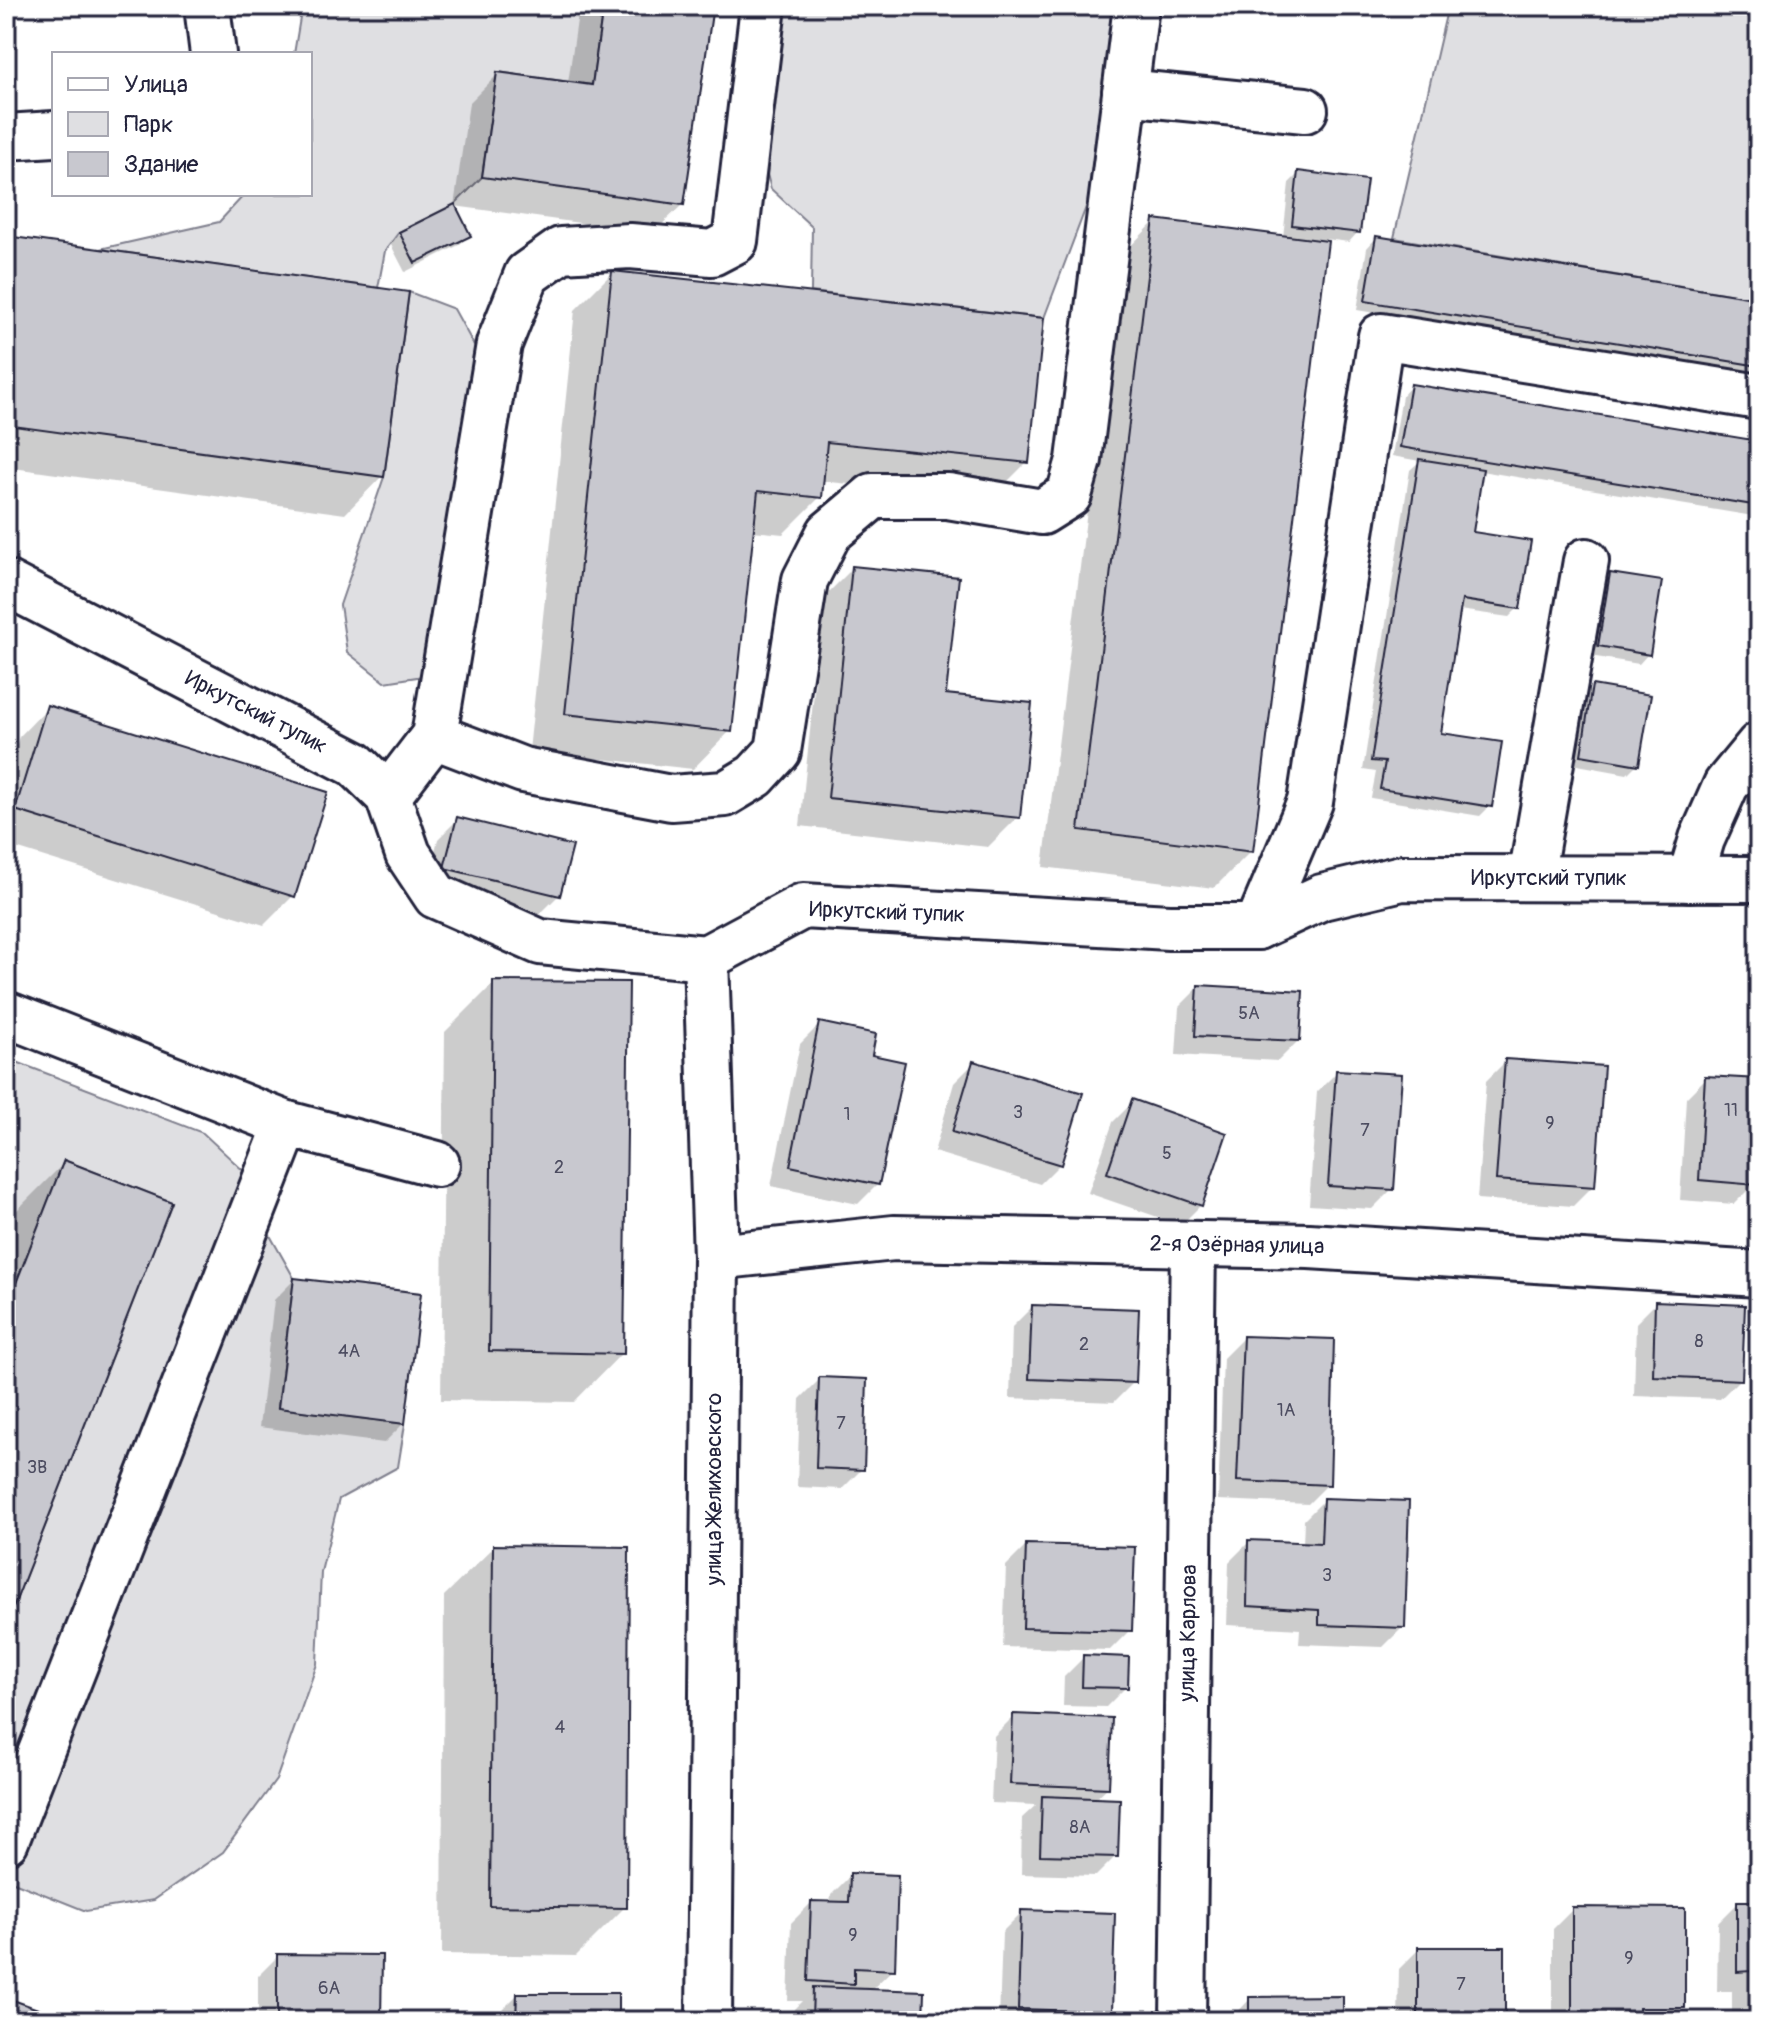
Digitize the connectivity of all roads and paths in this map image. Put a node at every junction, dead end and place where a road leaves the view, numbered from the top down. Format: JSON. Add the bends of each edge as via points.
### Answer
{"nodes":[{"id":1,"x":207,"y":6,"type":"edge"},
{"id":2,"x":763,"y":6,"type":"edge"},
{"id":3,"x":1136,"y":6,"type":"edge"},
{"id":4,"x":213,"y":52,"type":"edge"},
{"id":5,"x":1125,"y":92,"type":"junction"},
{"id":6,"x":1305,"y":110,"type":"dead end"},
{"id":7,"x":52,"y":134,"type":"edge"},
{"id":8,"x":6,"y":137,"type":"edge"},
{"id":9,"x":1759,"y":397,"type":"edge"},
{"id":10,"x":1586,"y":561,"type":"dead end"},
{"id":11,"x":6,"y":583,"type":"edge"},
{"id":12,"x":434,"y":736,"type":"junction"},
{"id":13,"x":1759,"y":745,"type":"edge"},
{"id":14,"x":388,"y":796,"type":"junction"},
{"id":15,"x":1531,"y":878,"type":"junction"},
{"id":16,"x":1690,"y":879,"type":"junction"},
{"id":17,"x":1759,"y":879,"type":"edge"},
{"id":18,"x":1257,"y":927,"type":"junction"},
{"id":19,"x":706,"y":958,"type":"junction"},
{"id":20,"x":6,"y":1014,"type":"edge"},
{"id":21,"x":287,"y":1124,"type":"junction"},
{"id":22,"x":437,"y":1164,"type":"dead end"},
{"id":23,"x":1193,"y":1244,"type":"junction"},
{"id":24,"x":716,"y":1257,"type":"junction"},
{"id":25,"x":1759,"y":1274,"type":"edge"},
{"id":26,"x":6,"y":1841,"type":"edge"},
{"id":27,"x":709,"y":2021,"type":"edge"},
{"id":28,"x":1183,"y":2021,"type":"edge"}],
"edges":[{"from":1,"to":4,"type":"street"},
{"from":2,"to":12,"type":"street","via":[[735,241],[712,253],[630,246],[561,250],[527,274],[499,344]]},
{"from":3,"to":5,"type":"street"},
{"from":5,"to":6,"type":"street"},
{"from":5,"to":12,"type":"street","via":[[1079,460],[1069,495],[1042,512],[948,496],[873,496],[829,533],[805,580],[778,751],[755,776],[725,794],[671,798],[523,770]]},
{"from":7,"to":8,"type":"street"},
{"from":9,"to":18,"type":"street","via":[[1381,336],[1310,802]]},
{"from":10,"to":15,"type":"street"},
{"from":11,"to":14,"type":"street","name":"Иркутский тупик","via":[[355,764]]},
{"from":12,"to":14,"type":"street"},
{"from":13,"to":16,"type":"street","via":[[1726,785]]},
{"from":14,"to":19,"type":"street","name":"Иркутский тупик","via":[[408,854],[436,896],[540,942]]},
{"from":15,"to":16,"type":"street","name":"Иркутский тупик"},
{"from":15,"to":18,"type":"street","name":"Иркутский тупик","via":[[1402,878],[1322,897]]},
{"from":16,"to":17,"type":"street","name":"Иркутский тупик"},
{"from":18,"to":19,"type":"street","name":"Иркутский тупик","via":[[1169,927],[803,906]]},
{"from":19,"to":24,"type":"street","name":"улица Желиховского"},
{"from":20,"to":21,"type":"street"},
{"from":21,"to":22,"type":"street"},
{"from":21,"to":26,"type":"street"},
{"from":23,"to":24,"type":"street","name":"2-я Озёрная улица","via":[[894,1238]]},
{"from":23,"to":25,"type":"street","name":"2-я Озёрная улица","via":[[1309,1246]]},
{"from":23,"to":28,"type":"street","name":"улица Карлова"},
{"from":24,"to":27,"type":"street","name":"улица Желиховского"}]}
